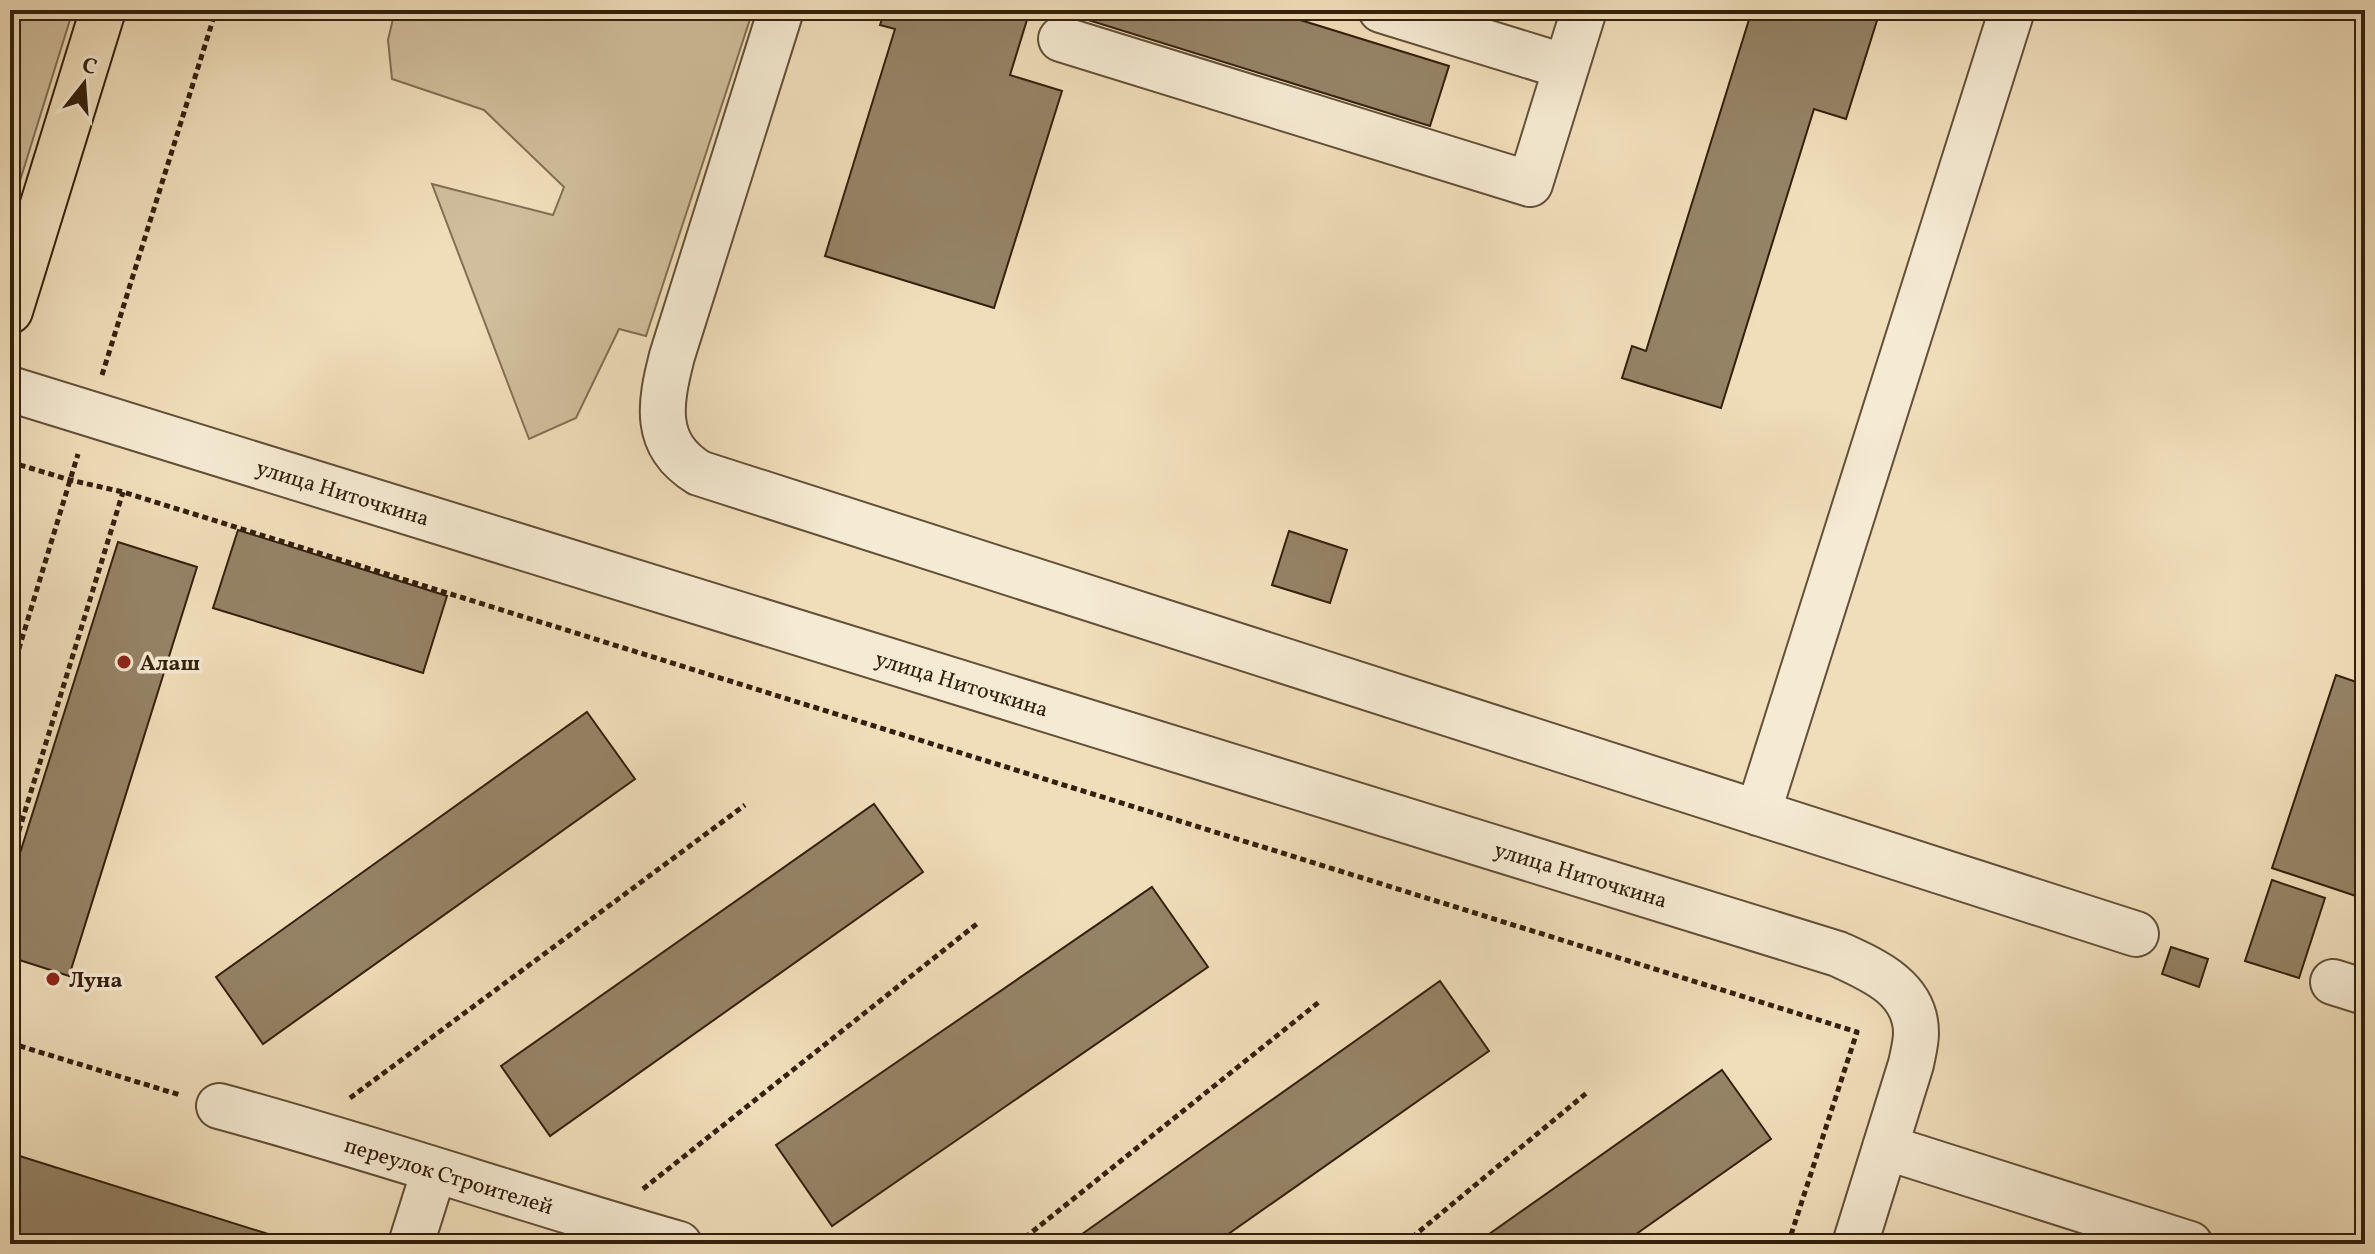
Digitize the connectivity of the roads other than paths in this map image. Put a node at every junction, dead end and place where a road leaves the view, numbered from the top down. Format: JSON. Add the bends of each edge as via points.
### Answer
{"nodes":[{"id":1,"x":103,"y":10,"type":"edge"},
{"id":2,"x":781,"y":10,"type":"edge"},
{"id":3,"x":1381,"y":10,"type":"edge"},
{"id":4,"x":1584,"y":10,"type":"edge"},
{"id":5,"x":2012,"y":10,"type":"edge"},
{"id":6,"x":1061,"y":39,"type":"dead end"},
{"id":7,"x":1566,"y":67,"type":"junction"},
{"id":8,"x":10,"y":311,"type":"edge"},
{"id":9,"x":10,"y":389,"type":"edge"},
{"id":10,"x":1758,"y":813,"type":"junction"},
{"id":11,"x":2136,"y":934,"type":"dead end"},
{"id":12,"x":219,"y":1106,"type":"road end"},
{"id":13,"x":1885,"y":1147,"type":"junction"},
{"id":14,"x":434,"y":1171,"type":"junction"},
{"id":15,"x":411,"y":1244,"type":"edge"},
{"id":16,"x":679,"y":1244,"type":"edge"},
{"id":17,"x":1855,"y":1244,"type":"edge"},
{"id":18,"x":2190,"y":1244,"type":"edge"}],
"edges":[{"from":1,"to":8,"type":"main road"},
{"from":2,"to":10,"type":"street","via":[[664,389],[667,440],[681,462],[714,478]]},
{"from":3,"to":7,"type":"street"},
{"from":4,"to":7,"type":"street"},
{"from":5,"to":10,"type":"street"},
{"from":6,"to":7,"type":"street","via":[[1530,184]]},
{"from":9,"to":13,"type":"street","name":"улица Ниточкина","via":[[1838,954],[1891,981],[1914,1017],[1911,1064]]},
{"from":10,"to":11,"type":"street"},
{"from":12,"to":14,"type":"street","name":"переулок Строителей"},
{"from":13,"to":17,"type":"street"},
{"from":13,"to":18,"type":"street"},
{"from":14,"to":15,"type":"street"},
{"from":14,"to":16,"type":"street","name":"переулок Строителей"}]}
